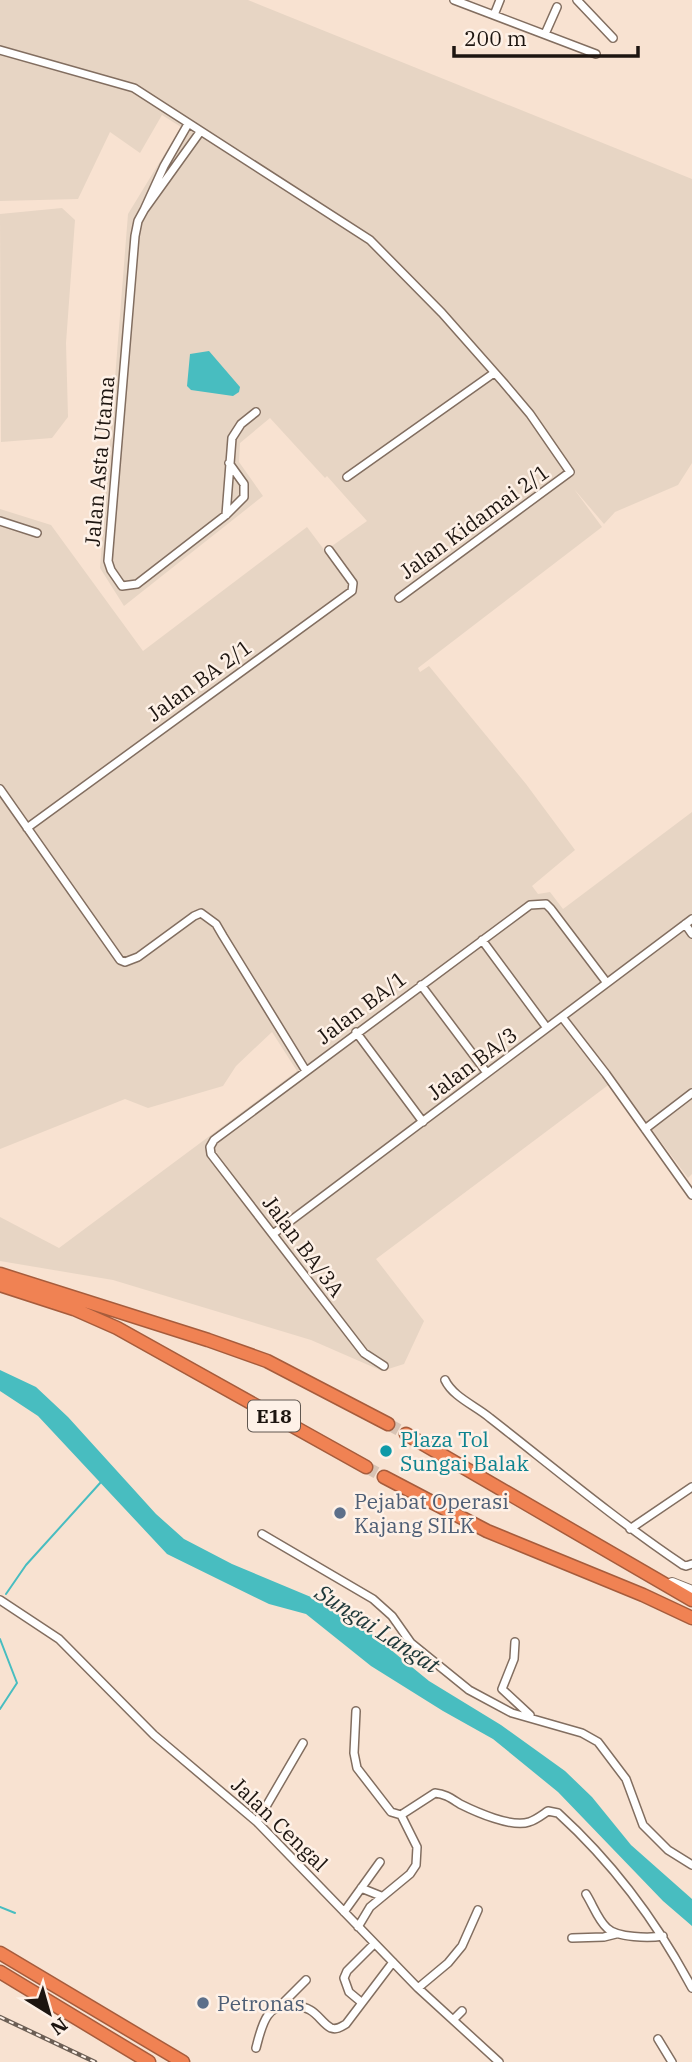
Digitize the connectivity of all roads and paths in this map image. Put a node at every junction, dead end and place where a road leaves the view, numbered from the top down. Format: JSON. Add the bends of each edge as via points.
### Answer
{"nodes":[{"id":1,"x":454,"y":0,"type":"edge"},
{"id":2,"x":500,"y":0,"type":"edge"},
{"id":3,"x":581,"y":1,"type":"edge"},
{"id":4,"x":557,"y":7,"type":"dead end"},
{"id":5,"x":494,"y":15,"type":"junction"},
{"id":6,"x":545,"y":34,"type":"junction"},
{"id":7,"x":613,"y":38,"type":"dead end"},
{"id":8,"x":0,"y":50,"type":"edge"},
{"id":9,"x":596,"y":54,"type":"dead end"},
{"id":10,"x":188,"y":124,"type":"junction"},
{"id":11,"x":200,"y":132,"type":"junction"},
{"id":12,"x":145,"y":210,"type":"junction"},
{"id":13,"x":494,"y":373,"type":"junction"},
{"id":14,"x":256,"y":412,"type":"dead end"},
{"id":15,"x":229,"y":463,"type":"junction"},
{"id":16,"x":347,"y":477,"type":"dead end"},
{"id":17,"x":226,"y":515,"type":"junction"},
{"id":18,"x":0,"y":521,"type":"edge"},
{"id":19,"x":37,"y":533,"type":"dead end"},
{"id":20,"x":330,"y":550,"type":"dead end"},
{"id":21,"x":399,"y":598,"type":"dead end"},
{"id":22,"x":0,"y":789,"type":"edge"},
{"id":23,"x":27,"y":828,"type":"junction"},
{"id":24,"x":692,"y":919,"type":"edge"},
{"id":25,"x":685,"y":924,"type":"junction"},
{"id":26,"x":692,"y":934,"type":"edge"},
{"id":27,"x":482,"y":940,"type":"junction"},
{"id":28,"x":607,"y":983,"type":"junction"},
{"id":29,"x":421,"y":985,"type":"junction"},
{"id":30,"x":562,"y":1017,"type":"junction"},
{"id":31,"x":547,"y":1028,"type":"junction"},
{"id":32,"x":356,"y":1032,"type":"junction"},
{"id":33,"x":306,"y":1070,"type":"junction"},
{"id":34,"x":487,"y":1073,"type":"junction"},
{"id":35,"x":692,"y":1093,"type":"edge"},
{"id":36,"x":423,"y":1122,"type":"junction"},
{"id":37,"x":645,"y":1129,"type":"junction"},
{"id":38,"x":214,"y":1140,"type":"joint"},
{"id":39,"x":692,"y":1195,"type":"edge"},
{"id":40,"x":273,"y":1234,"type":"junction"},
{"id":41,"x":0,"y":1274,"type":"edge"},
{"id":42,"x":0,"y":1285,"type":"edge"},
{"id":43,"x":384,"y":1366,"type":"dead end"},
{"id":44,"x":445,"y":1380,"type":"dead end"},
{"id":45,"x":388,"y":1424,"type":"tunnel mouth"},
{"id":46,"x":406,"y":1434,"type":"tunnel mouth"},
{"id":47,"x":366,"y":1468,"type":"tunnel mouth"},
{"id":48,"x":384,"y":1477,"type":"tunnel mouth"},
{"id":49,"x":692,"y":1487,"type":"edge"},
{"id":50,"x":630,"y":1530,"type":"junction"},
{"id":51,"x":262,"y":1534,"type":"dead end"},
{"id":52,"x":692,"y":1564,"type":"edge"},
{"id":53,"x":639,"y":1570,"type":"junction"},
{"id":54,"x":692,"y":1591,"type":"edge"},
{"id":55,"x":0,"y":1600,"type":"edge"},
{"id":56,"x":692,"y":1600,"type":"edge"},
{"id":57,"x":692,"y":1618,"type":"edge"},
{"id":58,"x":516,"y":1642,"type":"dead end"},
{"id":59,"x":356,"y":1711,"type":"dead end"},
{"id":60,"x":530,"y":1715,"type":"dead end"},
{"id":61,"x":303,"y":1743,"type":"dead end"},
{"id":62,"x":401,"y":1815,"type":"junction"},
{"id":63,"x":257,"y":1822,"type":"junction"},
{"id":64,"x":380,"y":1862,"type":"dead end"},
{"id":65,"x":692,"y":1865,"type":"edge"},
{"id":66,"x":361,"y":1888,"type":"junction"},
{"id":67,"x":586,"y":1894,"type":"dead end"},
{"id":68,"x":381,"y":1896,"type":"junction"},
{"id":69,"x":478,"y":1910,"type":"dead end"},
{"id":70,"x":344,"y":1912,"type":"junction"},
{"id":71,"x":358,"y":1927,"type":"junction"},
{"id":72,"x":617,"y":1934,"type":"junction"},
{"id":73,"x":663,"y":1936,"type":"junction"},
{"id":74,"x":572,"y":1938,"type":"dead end"},
{"id":75,"x":374,"y":1944,"type":"junction"},
{"id":76,"x":0,"y":1954,"type":"edge"},
{"id":77,"x":393,"y":1962,"type":"junction"},
{"id":78,"x":0,"y":1972,"type":"edge"},
{"id":79,"x":306,"y":1980,"type":"dead end"},
{"id":80,"x":418,"y":1987,"type":"junction"},
{"id":81,"x":692,"y":1989,"type":"edge"},
{"id":82,"x":361,"y":2003,"type":"junction"},
{"id":83,"x":281,"y":2005,"type":"junction"},
{"id":84,"x":462,"y":2011,"type":"dead end"},
{"id":85,"x":453,"y":2020,"type":"junction"},
{"id":86,"x":659,"y":2039,"type":"dead end"},
{"id":87,"x":256,"y":2048,"type":"dead end"},
{"id":88,"x":149,"y":2062,"type":"edge"},
{"id":89,"x":183,"y":2062,"type":"edge"},
{"id":90,"x":499,"y":2062,"type":"edge"},
{"id":91,"x":672,"y":2062,"type":"edge"}],
"edges":[{"from":1,"to":5,"type":"street"},
{"from":2,"to":5,"type":"street"},
{"from":3,"to":7,"type":"street"},
{"from":4,"to":6,"type":"street"},
{"from":5,"to":6,"type":"street"},
{"from":6,"to":9,"type":"street"},
{"from":8,"to":10,"type":"street","via":[[134,88]]},
{"from":10,"to":11,"type":"street"},
{"from":10,"to":12,"type":"street","name":"Jalan Asta Utama"},
{"from":11,"to":12,"type":"street","name":"Jalan Asta Utama"},
{"from":11,"to":13,"type":"street","via":[[370,240]]},
{"from":12,"to":17,"type":"street","name":"Jalan Asta Utama","via":[[135,236],[108,561],[111,570],[122,586],[136,584]]},
{"from":13,"to":16,"type":"street"},
{"from":13,"to":21,"type":"street","name":"Jalan Kidamai 2/1","via":[[530,414],[570,472]]},
{"from":14,"to":15,"type":"street","via":[[235,431]]},
{"from":15,"to":17,"type":"street"},
{"from":15,"to":17,"type":"street","name":"Jalan Asta Utama","via":[[245,490]]},
{"from":18,"to":19,"type":"street"},
{"from":20,"to":23,"type":"street","name":"Jalan BA 2/1","via":[[353,583],[352,591]]},
{"from":22,"to":23,"type":"street"},
{"from":23,"to":33,"type":"street","via":[[120,960],[138,957],[194,916],[201,913],[210,919]]},
{"from":24,"to":25,"type":"street","name":"Jalan BA/3"},
{"from":25,"to":26,"type":"street"},
{"from":25,"to":28,"type":"street","name":"Jalan BA/3"},
{"from":27,"to":28,"type":"street","name":"Jalan BA/1","via":[[530,905],[546,904]]},
{"from":27,"to":29,"type":"street","name":"Jalan BA/1"},
{"from":27,"to":31,"type":"street"},
{"from":28,"to":30,"type":"street","name":"Jalan BA/3"},
{"from":29,"to":32,"type":"street","name":"Jalan BA/1"},
{"from":29,"to":34,"type":"street"},
{"from":30,"to":31,"type":"street","name":"Jalan BA/3"},
{"from":30,"to":37,"type":"street"},
{"from":31,"to":34,"type":"street","name":"Jalan BA/3"},
{"from":32,"to":33,"type":"street","name":"Jalan BA/1"},
{"from":32,"to":36,"type":"street"},
{"from":33,"to":38,"type":"street","name":"Jalan BA/1"},
{"from":34,"to":36,"type":"street","name":"Jalan BA/3"},
{"from":35,"to":37,"type":"street"},
{"from":36,"to":40,"type":"street","name":"Jalan BA/3"},
{"from":37,"to":39,"type":"street"},
{"from":38,"to":40,"type":"street","name":"Jalan BA/3A","via":[[211,1154]]},
{"from":40,"to":43,"type":"street","name":"Jalan BA/3A","via":[[364,1353]]},
{"from":41,"to":45,"type":"highway","number":"E18","via":[[267,1362]]},
{"from":42,"to":47,"type":"highway","number":"E18","via":[[117,1328]]},
{"from":44,"to":50,"type":"street","via":[[453,1392]]},
{"from":46,"to":53,"type":"highway"},
{"from":48,"to":57,"type":"highway","via":[[487,1531]]},
{"from":49,"to":50,"type":"street"},
{"from":50,"to":52,"type":"street","via":[[683,1565]]},
{"from":51,"to":65,"type":"street","via":[[373,1599],[411,1643],[469,1690],[512,1713],[598,1742],[626,1779],[643,1825],[668,1850]]},
{"from":53,"to":54,"type":"street"},
{"from":53,"to":56,"type":"highway"},
{"from":55,"to":63,"type":"street","name":"Jalan Cengal","via":[[59,1639],[154,1735]]},
{"from":58,"to":60,"type":"street","via":[[502,1689]]},
{"from":59,"to":62,"type":"street","via":[[357,1768],[391,1812]]},
{"from":61,"to":63,"type":"street"},
{"from":62,"to":68,"type":"street","via":[[418,1860],[410,1874]]},
{"from":62,"to":73,"type":"street","via":[[435,1793],[493,1818],[522,1824],[553,1811],[601,1858]]},
{"from":63,"to":70,"type":"street","name":"Jalan Cengal"},
{"from":64,"to":66,"type":"street"},
{"from":66,"to":68,"type":"street"},
{"from":66,"to":70,"type":"street"},
{"from":67,"to":72,"type":"street","via":[[605,1925]]},
{"from":68,"to":71,"type":"street"},
{"from":69,"to":80,"type":"street","via":[[462,1947]]},
{"from":70,"to":71,"type":"street","name":"Jalan Cengal"},
{"from":71,"to":75,"type":"street","name":"Jalan Cengal"},
{"from":72,"to":73,"type":"street"},
{"from":72,"to":74,"type":"street"},
{"from":73,"to":81,"type":"street"},
{"from":75,"to":77,"type":"street","name":"Jalan Cengal"},
{"from":75,"to":82,"type":"street","via":[[344,1978],[349,1992]]},
{"from":76,"to":89,"type":"highway"},
{"from":77,"to":80,"type":"street","name":"Jalan Cengal"},
{"from":77,"to":82,"type":"street"},
{"from":78,"to":88,"type":"highway"},
{"from":79,"to":83,"type":"street"},
{"from":80,"to":85,"type":"street","name":"Jalan Cengal"},
{"from":82,"to":83,"type":"street","via":[[346,2024],[335,2029],[309,2009]]},
{"from":83,"to":87,"type":"street","via":[[264,2018]]},
{"from":84,"to":85,"type":"street"},
{"from":85,"to":90,"type":"street","name":"Jalan Cengal"},
{"from":86,"to":91,"type":"street"}]}
